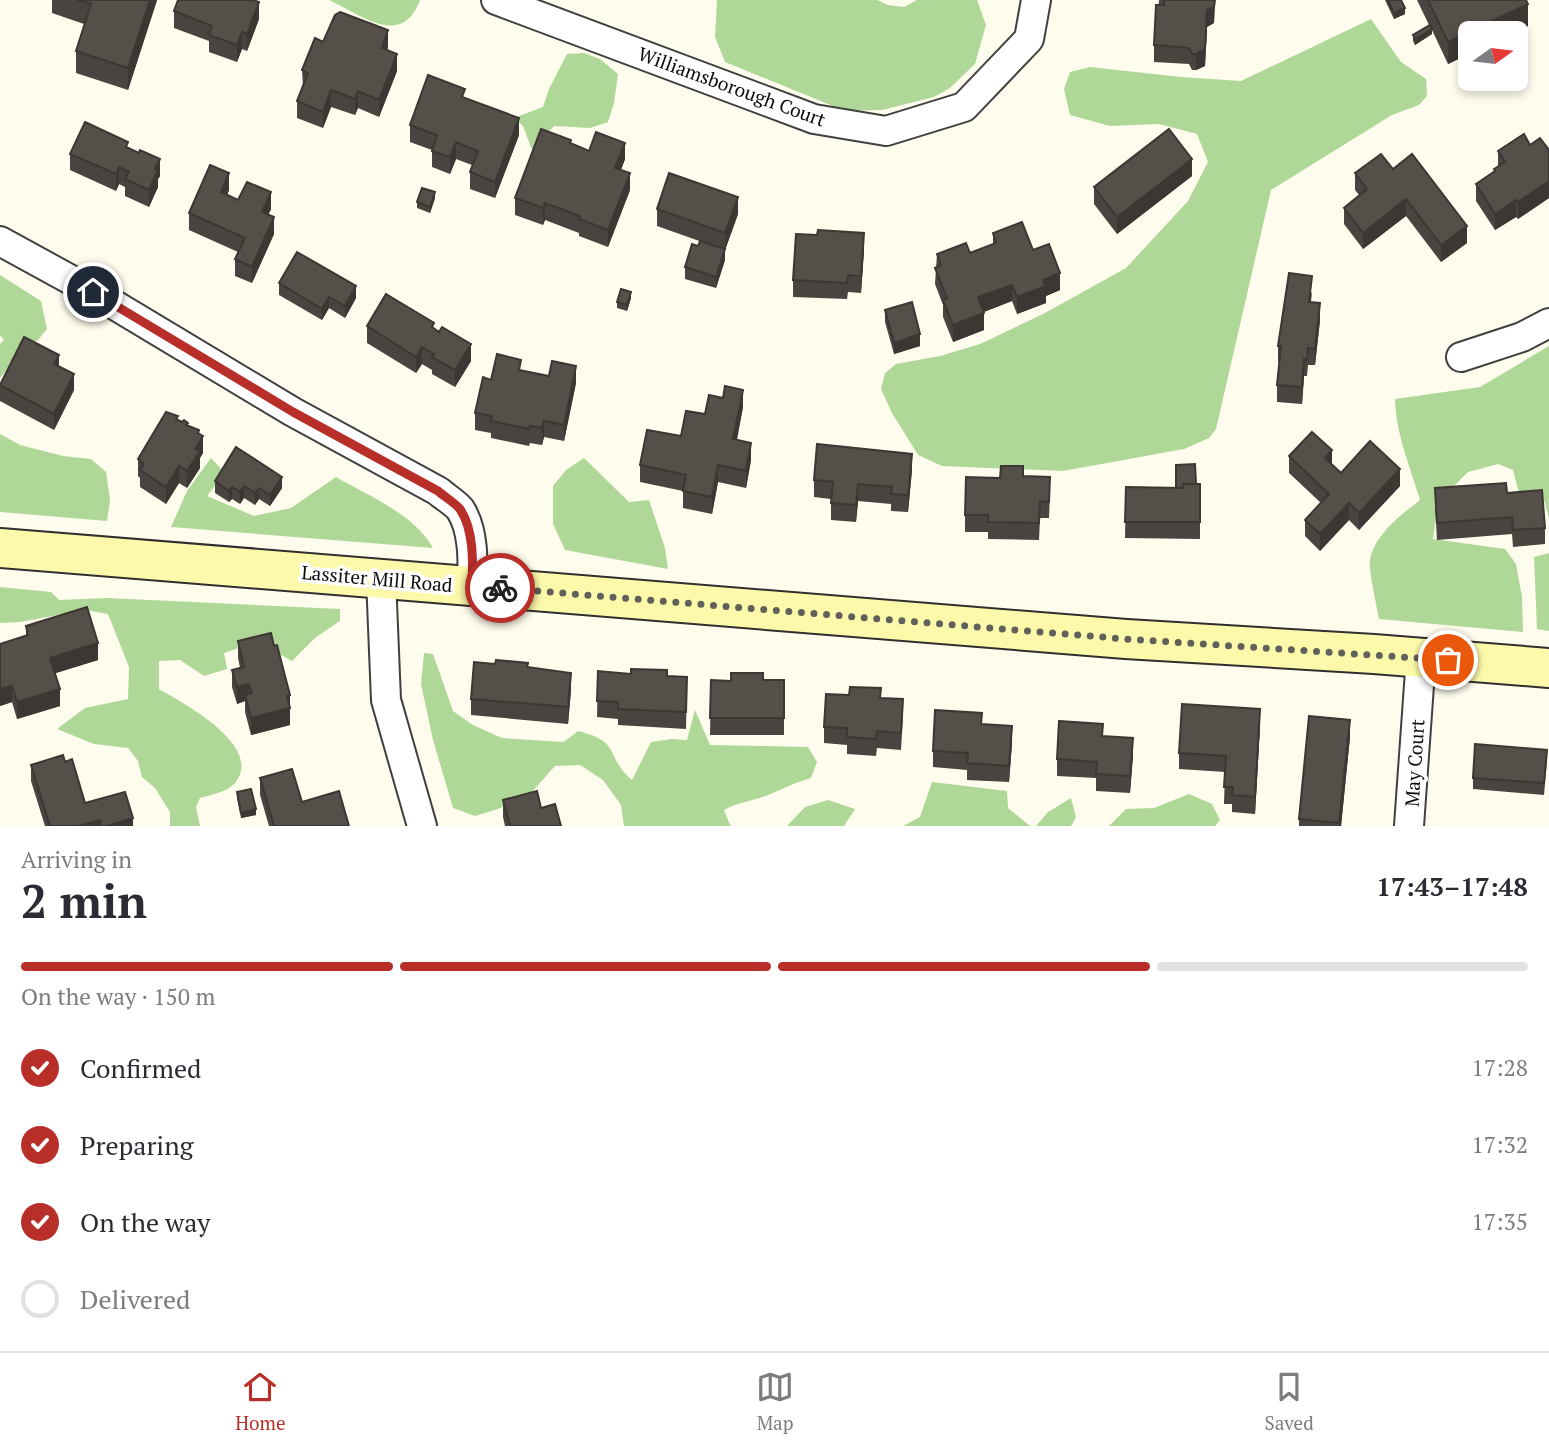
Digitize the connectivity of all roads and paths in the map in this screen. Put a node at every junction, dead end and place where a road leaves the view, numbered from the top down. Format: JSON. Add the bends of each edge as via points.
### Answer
{"nodes":[{"id":1,"x":496,"y":0,"type":"edge"},
{"id":2,"x":1036,"y":0,"type":"edge"},
{"id":3,"x":0,"y":241,"type":"edge"},
{"id":4,"x":1549,"y":323,"type":"edge"},
{"id":5,"x":1461,"y":357,"type":"dead end"},
{"id":6,"x":0,"y":548,"type":"edge"},
{"id":7,"x":381,"y":578,"type":"junction"},
{"id":8,"x":472,"y":586,"type":"junction"},
{"id":9,"x":1421,"y":657,"type":"junction"},
{"id":10,"x":1549,"y":668,"type":"edge"},
{"id":11,"x":422,"y":826,"type":"edge"},
{"id":12,"x":1409,"y":826,"type":"edge"}],
"edges":[{"from":1,"to":2,"type":"street","name":"Williamsborough Court","via":[[814,119],[886,131],[964,107],[1030,39]]},
{"from":3,"to":8,"type":"street","via":[[438,491],[460,509],[468,529]]},
{"from":4,"to":5,"type":"street"},
{"from":6,"to":7,"type":"main road","name":"Lassiter Mill Road"},
{"from":7,"to":8,"type":"main road","name":"Lassiter Mill Road"},
{"from":7,"to":11,"type":"street","via":[[386,700]]},
{"from":8,"to":9,"type":"main road","name":"Lassiter Mill Road","via":[[1137,640]]},
{"from":9,"to":10,"type":"main road","name":"Lassiter Mill Road"},
{"from":9,"to":12,"type":"street","name":"May Court"}]}
